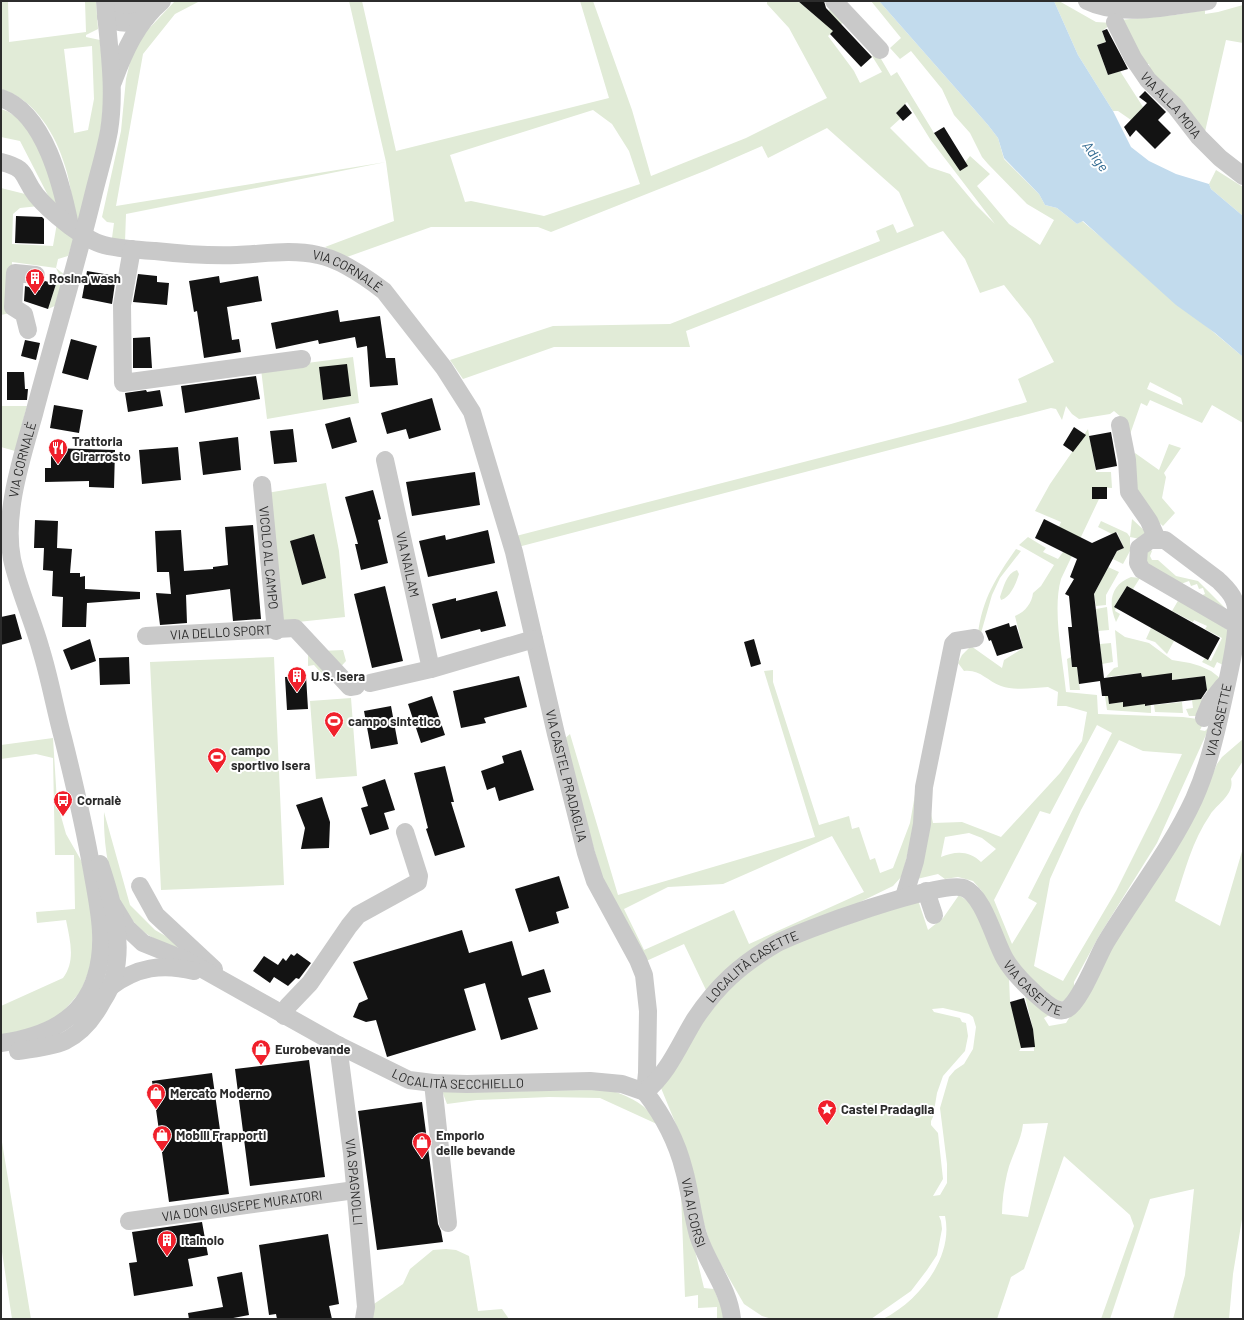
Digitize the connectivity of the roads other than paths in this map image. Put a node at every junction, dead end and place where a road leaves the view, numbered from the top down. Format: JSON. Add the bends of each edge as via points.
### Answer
{"nodes":[{"id":1,"x":162,"y":1,"type":"edge"},
{"id":2,"x":834,"y":1,"type":"edge"},
{"id":3,"x":1087,"y":1,"type":"edge"},
{"id":4,"x":1208,"y":1,"type":"edge"},
{"id":5,"x":106,"y":6,"type":"edge"},
{"id":6,"x":149,"y":9,"type":"edge"},
{"id":7,"x":1115,"y":22,"type":"dead end"},
{"id":8,"x":880,"y":50,"type":"dead end"},
{"id":9,"x":111,"y":88,"type":"junction"},
{"id":10,"x":1,"y":98,"type":"edge"},
{"id":11,"x":1,"y":162,"type":"edge"},
{"id":12,"x":1243,"y":176,"type":"edge"},
{"id":13,"x":77,"y":230,"type":"junction"},
{"id":14,"x":132,"y":249,"type":"junction"},
{"id":15,"x":36,"y":275,"type":"dead end"},
{"id":16,"x":28,"y":330,"type":"dead end"},
{"id":17,"x":302,"y":359,"type":"dead end"},
{"id":18,"x":1120,"y":425,"type":"dead end"},
{"id":19,"x":481,"y":438,"type":"joint"},
{"id":20,"x":386,"y":460,"type":"dead end"},
{"id":21,"x":262,"y":485,"type":"dead end"},
{"id":22,"x":1157,"y":539,"type":"junction"},
{"id":23,"x":1238,"y":599,"type":"edge"},
{"id":24,"x":1236,"y":624,"type":"junction"},
{"id":25,"x":276,"y":631,"type":"junction"},
{"id":26,"x":146,"y":636,"type":"dead end"},
{"id":27,"x":975,"y":638,"type":"dead end"},
{"id":28,"x":534,"y":639,"type":"junction"},
{"id":29,"x":431,"y":669,"type":"junction"},
{"id":30,"x":1227,"y":681,"type":"junction"},
{"id":31,"x":1204,"y":718,"type":"dead end"},
{"id":32,"x":81,"y":811,"type":"junction"},
{"id":33,"x":406,"y":832,"type":"dead end"},
{"id":34,"x":140,"y":886,"type":"dead end"},
{"id":35,"x":926,"y":890,"type":"junction"},
{"id":36,"x":904,"y":897,"type":"junction"},
{"id":37,"x":113,"y":906,"type":"junction"},
{"id":38,"x":934,"y":915,"type":"dead end"},
{"id":39,"x":102,"y":934,"type":"junction"},
{"id":40,"x":148,"y":945,"type":"junction"},
{"id":41,"x":116,"y":954,"type":"junction"},
{"id":42,"x":154,"y":967,"type":"junction"},
{"id":43,"x":224,"y":980,"type":"junction"},
{"id":44,"x":103,"y":982,"type":"junction"},
{"id":45,"x":284,"y":1016,"type":"junction"},
{"id":46,"x":338,"y":1045,"type":"junction"},
{"id":47,"x":3,"y":1048,"type":"edge"},
{"id":48,"x":433,"y":1083,"type":"junction"},
{"id":49,"x":650,"y":1098,"type":"junction"},
{"id":50,"x":355,"y":1190,"type":"junction"},
{"id":51,"x":129,"y":1221,"type":"dead end"},
{"id":52,"x":448,"y":1223,"type":"dead end"},
{"id":53,"x":364,"y":1319,"type":"edge"},
{"id":54,"x":732,"y":1319,"type":"edge"}],
"edges":[{"from":1,"to":6,"type":"street"},
{"from":2,"to":8,"type":"street"},
{"from":3,"to":4,"type":"street","via":[[1111,9],[1126,10]]},
{"from":5,"to":6,"type":"street","via":[[117,23],[134,22]]},
{"from":5,"to":9,"type":"street"},
{"from":6,"to":9,"type":"street","via":[[123,55]]},
{"from":7,"to":12,"type":"street","name":"VIA ALLA MOIA","via":[[1132,58],[1148,80],[1175,106],[1199,137]]},
{"from":9,"to":13,"type":"street","via":[[109,131]]},
{"from":10,"to":13,"type":"street","via":[[23,112],[38,132],[51,158]]},
{"from":11,"to":13,"type":"street","via":[[15,165],[36,195],[52,212]]},
{"from":13,"to":14,"type":"street","name":"VIA CORNALÈ","via":[[103,245]]},
{"from":13,"to":32,"type":"street","name":"VIA CORNALÈ","via":[[58,322],[16,483],[11,518],[12,558],[42,650]]},
{"from":14,"to":17,"type":"street","via":[[122,306],[123,383]]},
{"from":14,"to":19,"type":"street","name":"VIA CORNALÈ","via":[[205,256],[300,252],[331,259],[370,280],[384,291],[458,388],[472,412]]},
{"from":15,"to":16,"type":"street","via":[[15,273],[13,307],[24,314]]},
{"from":18,"to":22,"type":"street","via":[[1130,492],[1149,521]]},
{"from":19,"to":28,"type":"street","name":"VIA CASTEL PRADAGLIA","via":[[514,552]]},
{"from":20,"to":29,"type":"street","name":"VIA NAILAM"},
{"from":21,"to":25,"type":"street","name":"VICOLO AL CAMPO"},
{"from":22,"to":23,"type":"street","name":"VIA CASETTE","via":[[1165,540],[1218,580]]},
{"from":22,"to":24,"type":"street","via":[[1150,540],[1139,548],[1138,563],[1142,570]]},
{"from":23,"to":24,"type":"street","name":"VIA CASETTE"},
{"from":24,"to":30,"type":"street","name":"VIA CASETTE","via":[[1233,656]]},
{"from":25,"to":26,"type":"street","name":"VIA DELLO SPORT"},
{"from":25,"to":29,"type":"street","name":"VIA DELLO SPORT","via":[[295,628],[350,687]]},
{"from":27,"to":36,"type":"street","via":[[956,641],[953,644],[924,787],[922,824],[915,861]]},
{"from":28,"to":29,"type":"street"},
{"from":28,"to":49,"type":"street","name":"VIA CASTEL PRADAGLIA","via":[[578,822],[595,881],[644,975],[648,1011],[647,1073]]},
{"from":30,"to":31,"type":"street","via":[[1214,696]]},
{"from":30,"to":35,"type":"street","name":"VIA CASETTE","via":[[1215,741],[1193,800],[1177,832],[1104,944],[1080,994],[1069,1008],[1062,1011],[1048,1005],[1019,978],[1005,960],[974,895],[963,887],[950,886]]},
{"from":32,"to":37,"type":"street"},
{"from":32,"to":39,"type":"street"},
{"from":33,"to":45,"type":"street","via":[[419,876],[418,882],[358,915],[310,983],[288,1006]]},
{"from":34,"to":43,"type":"street","via":[[156,915],[206,960]]},
{"from":35,"to":36,"type":"street","name":"VIA CASETTE"},
{"from":35,"to":38,"type":"street"},
{"from":36,"to":49,"type":"street","name":"LOCALITÀ CASETTE","via":[[778,943],[743,965],[717,988],[694,1020]]},
{"from":37,"to":40,"type":"street","name":"LOCALITÀ SECCHIELLO","via":[[134,936]]},
{"from":37,"to":41,"type":"street","via":[[117,933]]},
{"from":39,"to":41,"type":"street","name":"LOCALITÀ SECCHIELLO"},
{"from":39,"to":44,"type":"street"},
{"from":40,"to":41,"type":"street","via":[[129,948]]},
{"from":40,"to":43,"type":"street","name":"LOCALITÀ SECCHIELLO","via":[[188,961]]},
{"from":41,"to":42,"type":"street","name":"LOCALITÀ SECCHIELLO","via":[[123,960]]},
{"from":41,"to":44,"type":"street","via":[[114,978]]},
{"from":42,"to":43,"type":"street","name":"LOCALITÀ SECCHIELLO","via":[[187,969]]},
{"from":42,"to":44,"type":"street","name":"LOCALITÀ SECCHIELLO"},
{"from":43,"to":45,"type":"street","name":"LOCALITÀ SECCHIELLO"},
{"from":44,"to":47,"type":"street","via":[[91,989],[77,1009],[58,1026]]},
{"from":45,"to":46,"type":"street","name":"LOCALITÀ SECCHIELLO"},
{"from":46,"to":48,"type":"street","name":"LOCALITÀ SECCHIELLO","via":[[409,1080]]},
{"from":46,"to":50,"type":"street","name":"VIA SPAGNOLLI"},
{"from":48,"to":49,"type":"street","name":"LOCALITÀ SECCHIELLO","via":[[590,1080],[622,1084]]},
{"from":48,"to":52,"type":"street"},
{"from":49,"to":54,"type":"street","name":"VIA AI CORSI","via":[[674,1140],[684,1169],[698,1235],[727,1293]]},
{"from":50,"to":51,"type":"street","name":"VIA DON GIUSEPE MURATORI"},
{"from":50,"to":53,"type":"street","name":"VIA SPAGNOLLI","via":[[366,1307]]}]}
